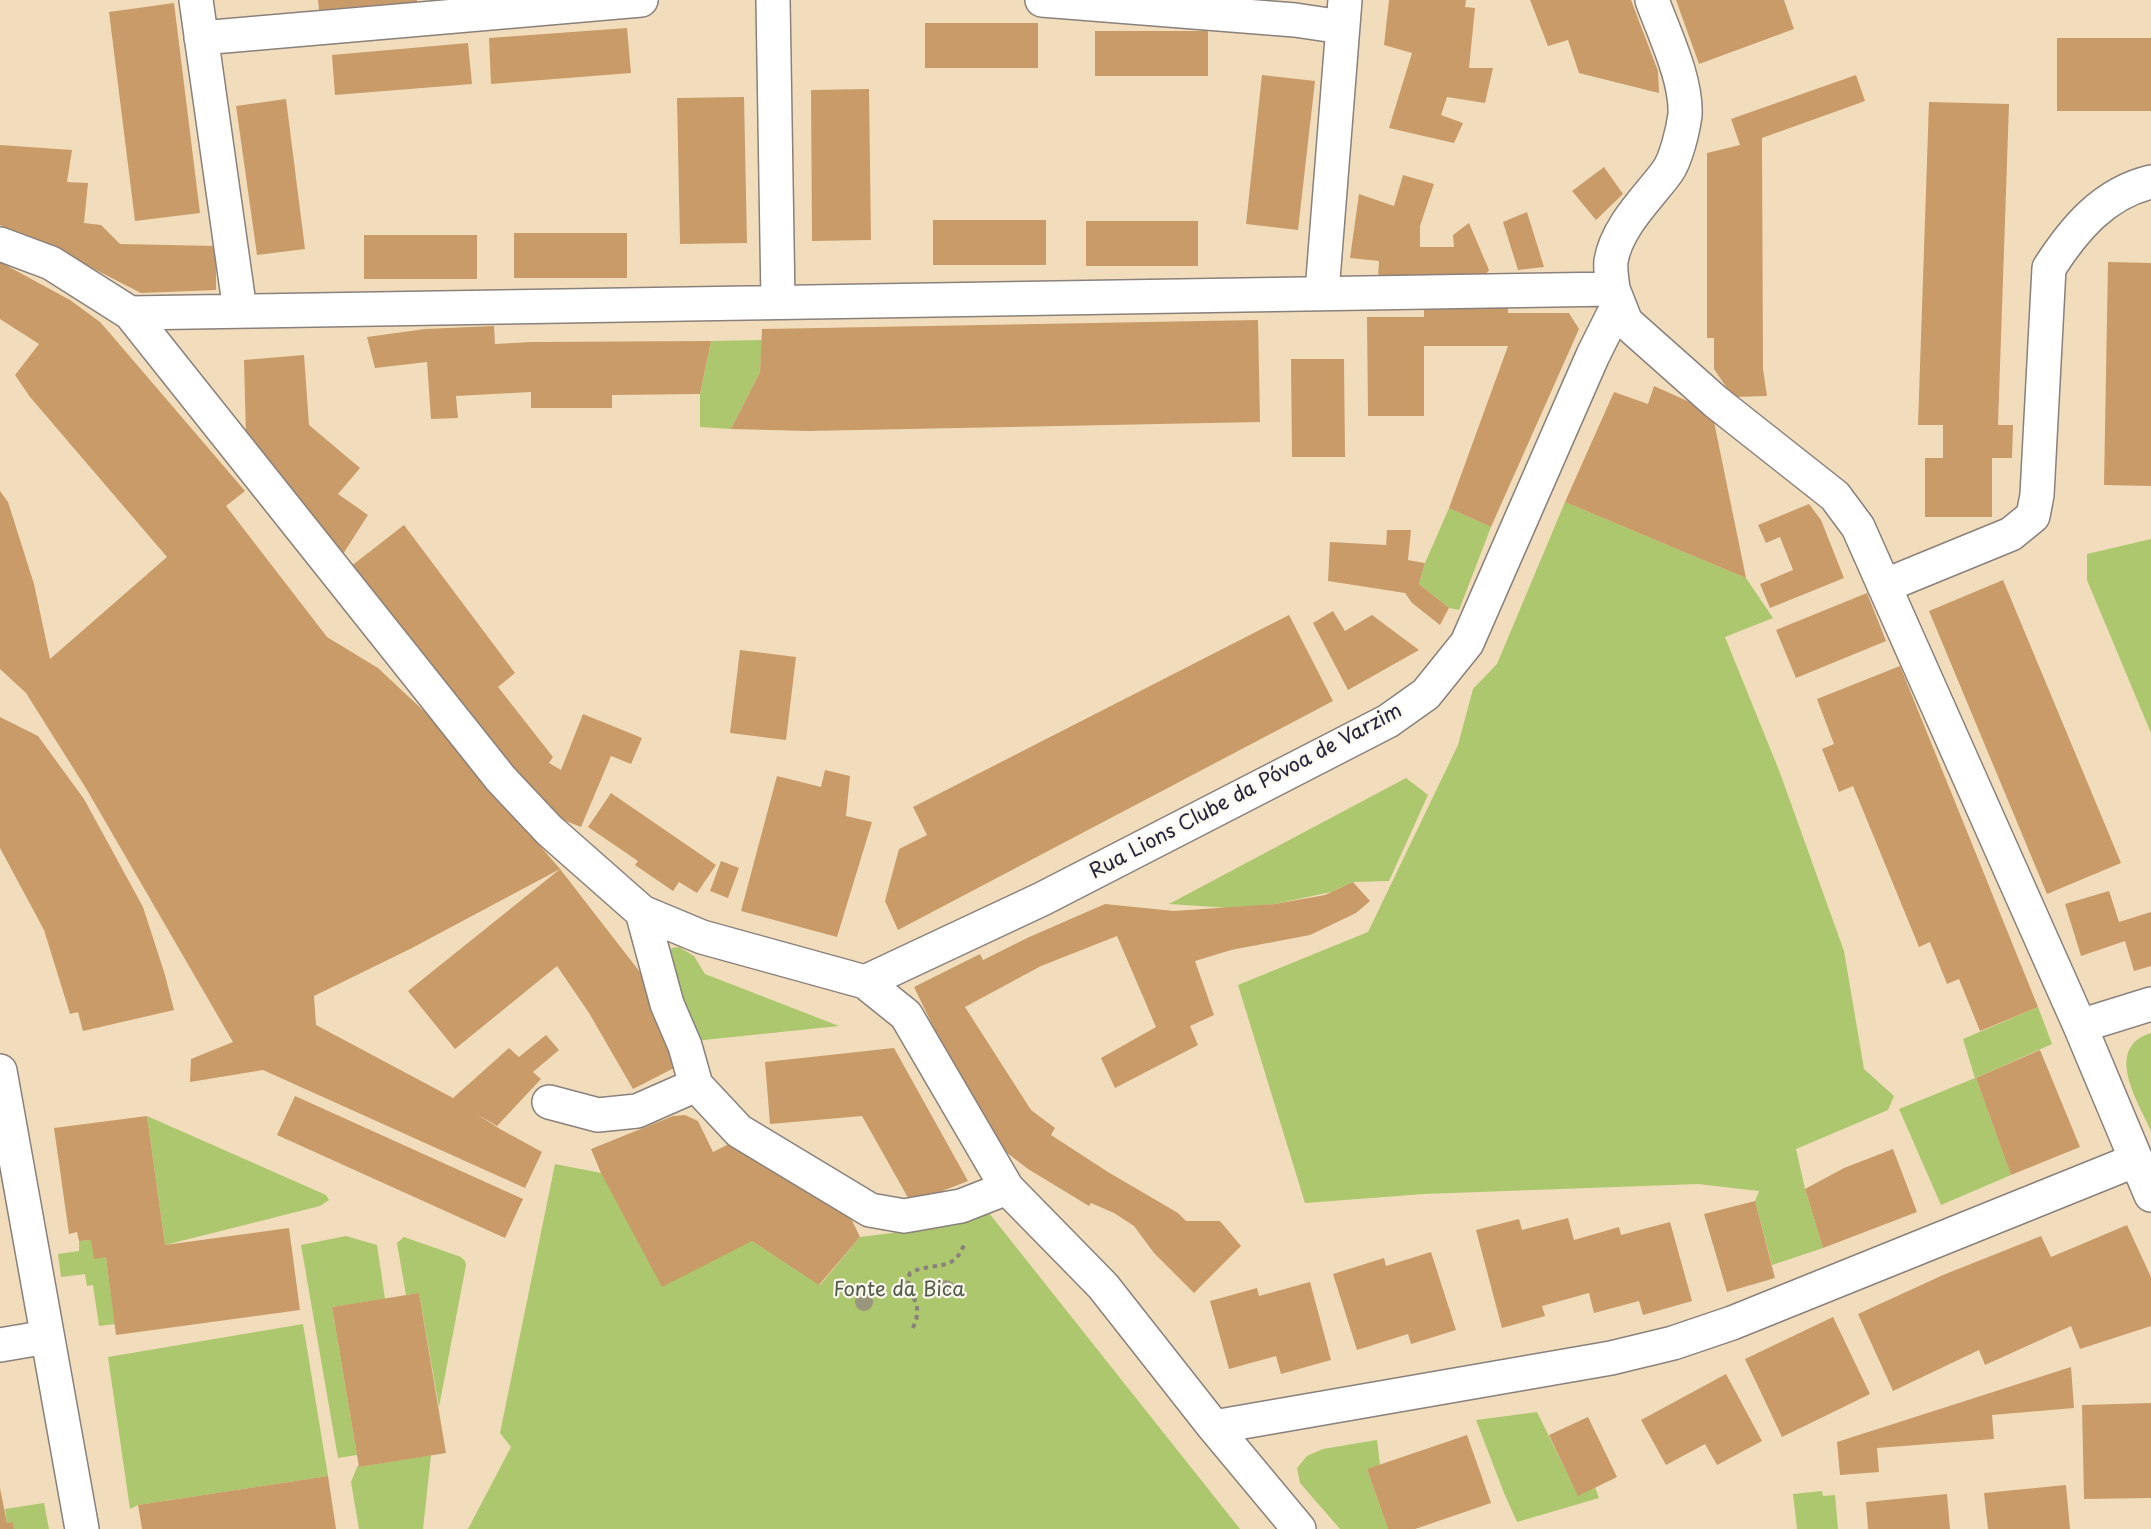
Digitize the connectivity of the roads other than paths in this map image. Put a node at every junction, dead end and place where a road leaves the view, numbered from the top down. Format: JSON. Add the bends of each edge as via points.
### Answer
{"nodes":[{"id":1,"x":196,"y":0,"type":"edge"},
{"id":2,"x":641,"y":0,"type":"edge"},
{"id":3,"x":773,"y":0,"type":"edge"},
{"id":4,"x":1042,"y":0,"type":"edge"},
{"id":5,"x":1652,"y":0,"type":"edge"},
{"id":6,"x":609,"y":1,"type":"edge"},
{"id":7,"x":1343,"y":14,"type":"edge"},
{"id":8,"x":201,"y":38,"type":"junction"},
{"id":9,"x":2151,"y":182,"type":"edge"},
{"id":10,"x":0,"y":244,"type":"edge"},
{"id":11,"x":1322,"y":292,"type":"junction"},
{"id":12,"x":1616,"y":297,"type":"junction"},
{"id":13,"x":778,"y":301,"type":"junction"},
{"id":14,"x":240,"y":311,"type":"junction"},
{"id":15,"x":130,"y":313,"type":"junction"},
{"id":16,"x":1884,"y":586,"type":"junction"},
{"id":17,"x":642,"y":912,"type":"junction"},
{"id":18,"x":865,"y":982,"type":"junction"},
{"id":19,"x":2151,"y":1004,"type":"edge"},
{"id":20,"x":2080,"y":1026,"type":"junction"},
{"id":21,"x":0,"y":1071,"type":"edge"},
{"id":22,"x":696,"y":1085,"type":"junction"},
{"id":23,"x":549,"y":1102,"type":"dead end"},
{"id":24,"x":2136,"y":1160,"type":"junction"},
{"id":25,"x":1007,"y":1188,"type":"junction"},
{"id":26,"x":2151,"y":1195,"type":"edge"},
{"id":27,"x":47,"y":1337,"type":"junction"},
{"id":28,"x":0,"y":1345,"type":"edge"},
{"id":29,"x":1214,"y":1427,"type":"junction"},
{"id":30,"x":82,"y":1529,"type":"edge"},
{"id":31,"x":1299,"y":1529,"type":"edge"}],
"edges":[{"from":1,"to":8,"type":"street"},
{"from":2,"to":6,"type":"street"},
{"from":3,"to":13,"type":"street"},
{"from":4,"to":7,"type":"street","via":[[1294,20]]},
{"from":5,"to":12,"type":"street","via":[[1683,84],[1685,114],[1669,170],[1642,200],[1622,232],[1611,261]]},
{"from":6,"to":8,"type":"street"},
{"from":7,"to":11,"type":"street"},
{"from":8,"to":14,"type":"street"},
{"from":9,"to":16,"type":"street","via":[[2100,205],[2067,239],[2049,268],[2033,516],[2011,534]]},
{"from":10,"to":15,"type":"street","via":[[51,263]]},
{"from":11,"to":12,"type":"street"},
{"from":11,"to":13,"type":"street"},
{"from":12,"to":16,"type":"street","via":[[1626,322],[1716,402],[1835,496],[1858,527]]},
{"from":12,"to":18,"type":"street","name":"Rua Lions Clube da Póvoa de Varzim","via":[[1467,643],[1426,694],[1388,721],[1042,899]]},
{"from":13,"to":14,"type":"street"},
{"from":14,"to":15,"type":"street"},
{"from":15,"to":17,"type":"street","via":[[501,779],[549,831]]},
{"from":16,"to":20,"type":"street"},
{"from":17,"to":18,"type":"street","via":[[702,938]]},
{"from":17,"to":22,"type":"street","via":[[667,1004]]},
{"from":18,"to":25,"type":"street","via":[[906,1015]]},
{"from":19,"to":20,"type":"street"},
{"from":20,"to":24,"type":"street"},
{"from":21,"to":27,"type":"street"},
{"from":22,"to":23,"type":"street","via":[[637,1111],[598,1115]]},
{"from":22,"to":25,"type":"street","via":[[739,1131],[870,1210],[904,1216],[961,1206]]},
{"from":24,"to":26,"type":"street"},
{"from":24,"to":29,"type":"street","via":[[1732,1323],[1673,1343],[1611,1358]]},
{"from":25,"to":29,"type":"street","via":[[1103,1286]]},
{"from":27,"to":28,"type":"street"},
{"from":27,"to":30,"type":"street"},
{"from":29,"to":31,"type":"street"}]}
